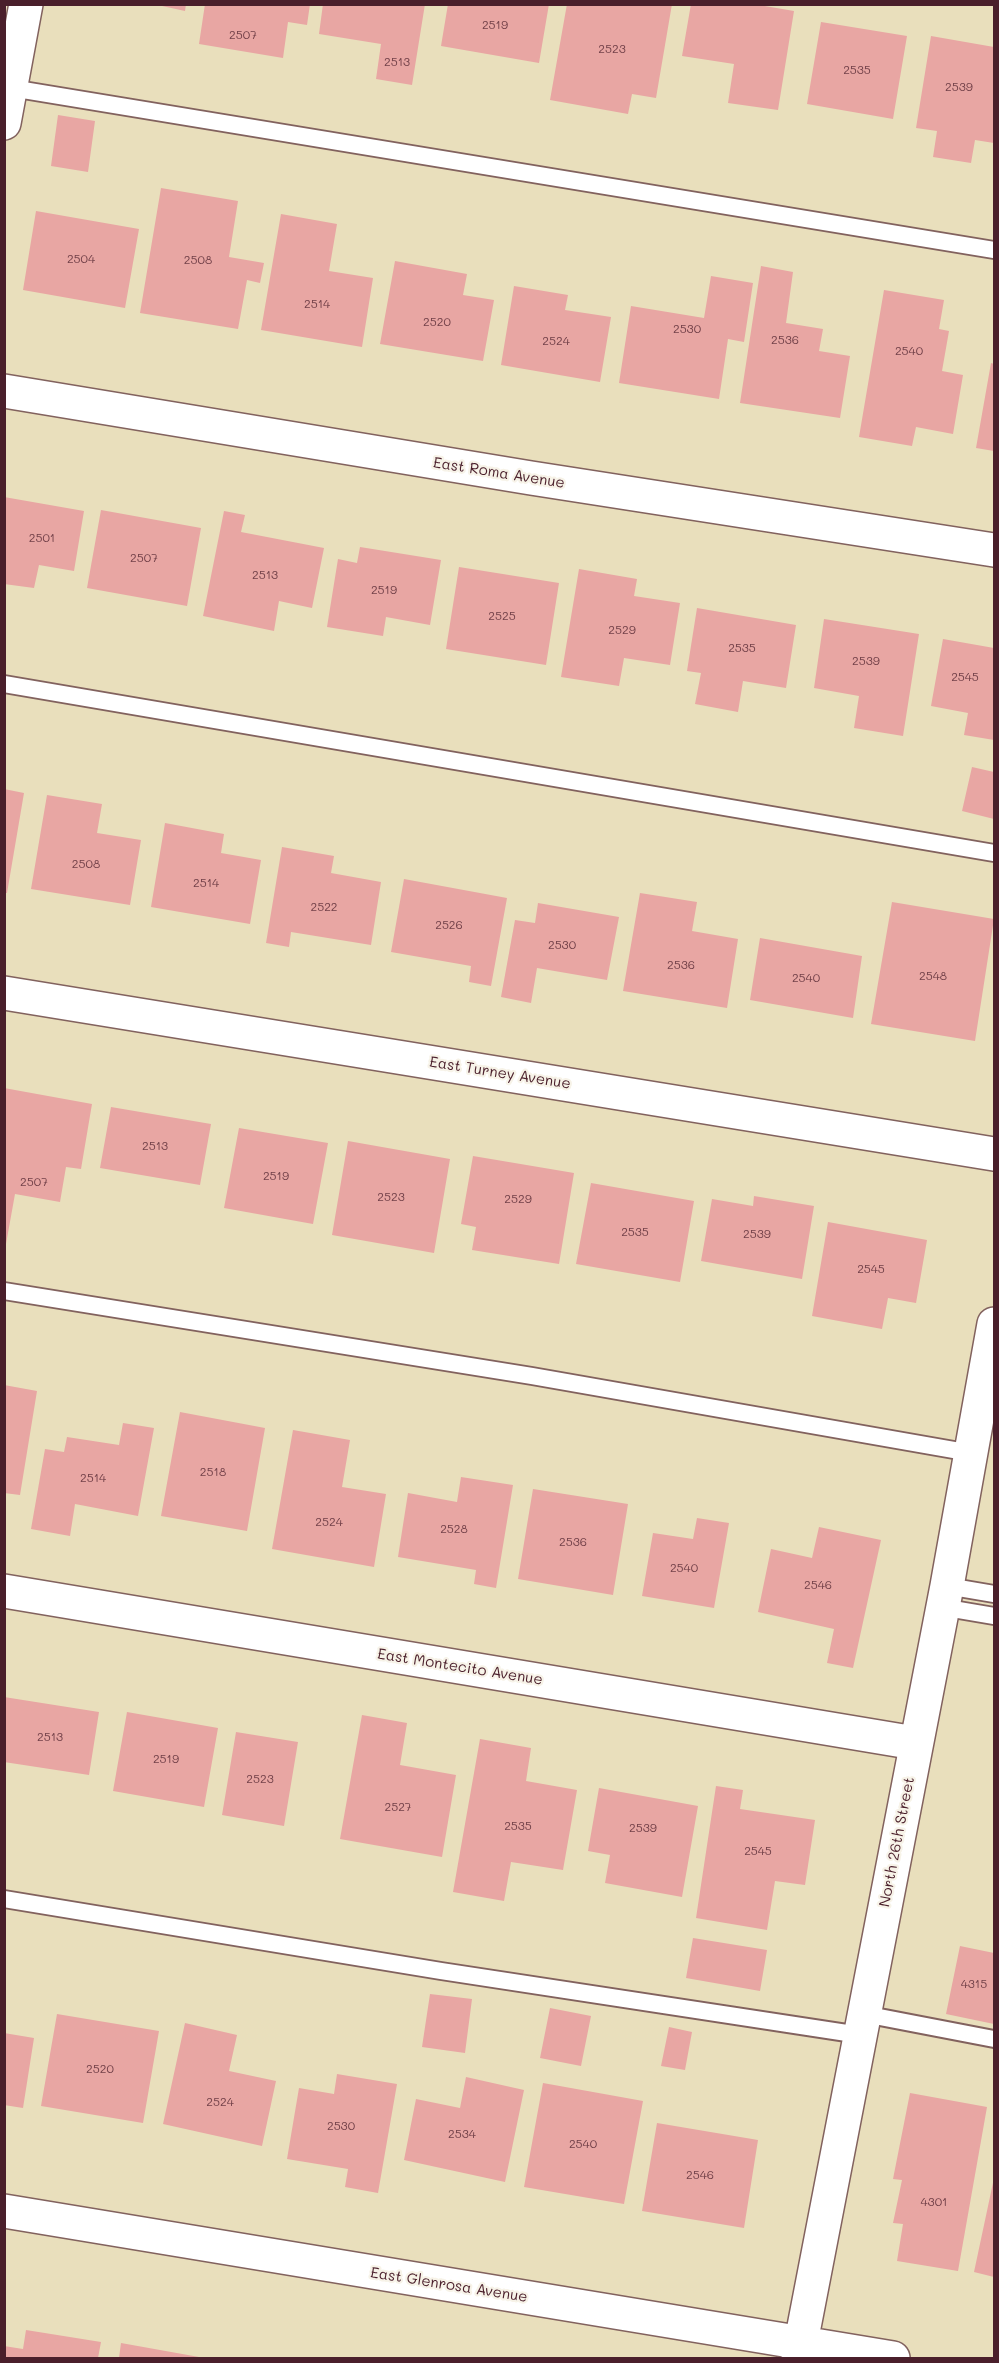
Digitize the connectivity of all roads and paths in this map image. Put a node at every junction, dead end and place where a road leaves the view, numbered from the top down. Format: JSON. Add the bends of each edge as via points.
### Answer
{"nodes":[{"id":1,"x":26,"y":4,"type":"edge"},
{"id":2,"x":11,"y":88,"type":"junction"},
{"id":3,"x":4,"y":123,"type":"edge"},
{"id":4,"x":994,"y":250,"type":"edge"},
{"id":5,"x":4,"y":391,"type":"edge"},
{"id":6,"x":994,"y":550,"type":"edge"},
{"id":7,"x":4,"y":684,"type":"edge"},
{"id":8,"x":994,"y":853,"type":"edge"},
{"id":9,"x":4,"y":993,"type":"edge"},
{"id":10,"x":994,"y":1154,"type":"edge"},
{"id":11,"x":4,"y":1291,"type":"edge"},
{"id":12,"x":994,"y":1324,"type":"edge"},
{"id":13,"x":985,"y":1423,"type":"edge"},
{"id":14,"x":971,"y":1453,"type":"junction"},
{"id":15,"x":4,"y":1591,"type":"edge"},
{"id":16,"x":994,"y":1594,"type":"edge"},
{"id":17,"x":944,"y":1597,"type":"junction"},
{"id":18,"x":994,"y":1616,"type":"edge"},
{"id":19,"x":915,"y":1743,"type":"junction"},
{"id":20,"x":4,"y":1899,"type":"edge"},
{"id":21,"x":862,"y":2025,"type":"junction"},
{"id":22,"x":994,"y":2039,"type":"edge"},
{"id":23,"x":4,"y":2211,"type":"edge"},
{"id":24,"x":799,"y":2351,"type":"edge"},
{"id":25,"x":893,"y":2358,"type":"edge"}],
"edges":[{"from":1,"to":2,"type":"street"},
{"from":2,"to":3,"type":"street"},
{"from":2,"to":4,"type":"lane"},
{"from":5,"to":6,"type":"street","name":"East Roma Avenue"},
{"from":7,"to":8,"type":"lane"},
{"from":9,"to":10,"type":"street","name":"East Turney Avenue"},
{"from":11,"to":14,"type":"lane","via":[[532,1376]]},
{"from":12,"to":13,"type":"street","name":"North 26th Street"},
{"from":13,"to":14,"type":"street","name":"North 26th Street"},
{"from":14,"to":17,"type":"street","name":"North 26th Street"},
{"from":15,"to":19,"type":"street","name":"East Montecito Avenue"},
{"from":16,"to":17,"type":"lane"},
{"from":17,"to":18,"type":"lane"},
{"from":17,"to":19,"type":"street","name":"North 26th Street"},
{"from":19,"to":21,"type":"street","name":"North 26th Street"},
{"from":20,"to":21,"type":"lane","via":[[441,1971]]},
{"from":21,"to":22,"type":"lane"},
{"from":21,"to":24,"type":"street","name":"North 26th Street"},
{"from":23,"to":24,"type":"street","name":"East Glenrosa Avenue"},
{"from":24,"to":25,"type":"street","name":"East Glenrosa Avenue"}]}
